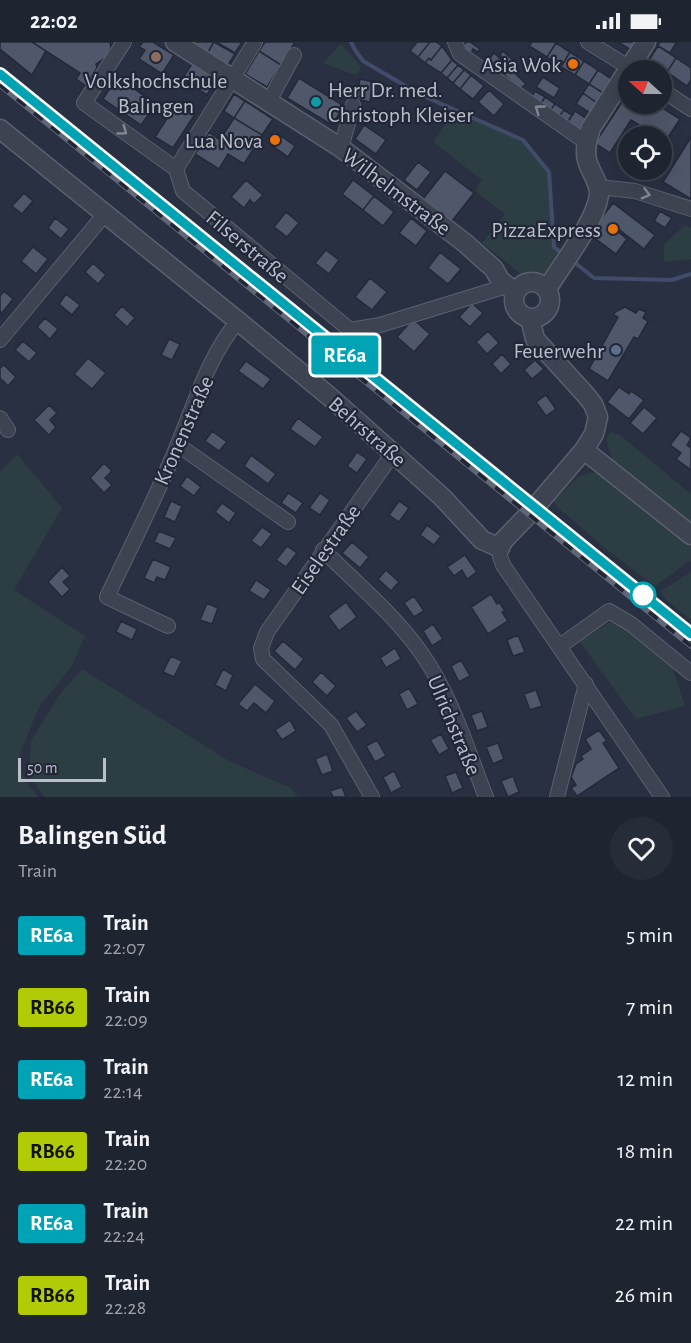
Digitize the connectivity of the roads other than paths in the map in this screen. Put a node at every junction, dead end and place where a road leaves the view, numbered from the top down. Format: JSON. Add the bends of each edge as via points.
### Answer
{"nodes":[{"id":1,"x":124,"y":42,"type":"edge"},
{"id":2,"x":175,"y":42,"type":"edge"},
{"id":3,"x":255,"y":42,"type":"edge"},
{"id":4,"x":455,"y":42,"type":"edge"},
{"id":5,"x":588,"y":42,"type":"edge"},
{"id":6,"x":646,"y":42,"type":"edge"},
{"id":7,"x":294,"y":54,"type":"dead end"},
{"id":8,"x":618,"y":60,"type":"edge"},
{"id":9,"x":637,"y":60,"type":"edge"},
{"id":10,"x":232,"y":78,"type":"junction"},
{"id":11,"x":618,"y":89,"type":"edge"},
{"id":12,"x":672,"y":97,"type":"edge"},
{"id":13,"x":269,"y":101,"type":"junction"},
{"id":14,"x":354,"y":105,"type":"dead end"},
{"id":15,"x":691,"y":109,"type":"edge"},
{"id":16,"x":0,"y":129,"type":"edge"},
{"id":17,"x":587,"y":143,"type":"junction"},
{"id":18,"x":341,"y":148,"type":"junction"},
{"id":19,"x":176,"y":169,"type":"junction"},
{"id":20,"x":598,"y":187,"type":"junction"},
{"id":21,"x":691,"y":209,"type":"edge"},
{"id":22,"x":105,"y":214,"type":"junction"},
{"id":23,"x":509,"y":282,"type":"junction"},
{"id":24,"x":547,"y":289,"type":"junction"},
{"id":25,"x":536,"y":318,"type":"junction"},
{"id":26,"x":238,"y":321,"type":"junction"},
{"id":27,"x":0,"y":340,"type":"edge"},
{"id":28,"x":0,"y":418,"type":"edge"},
{"id":29,"x":8,"y":430,"type":"dead end"},
{"id":30,"x":178,"y":445,"type":"junction"},
{"id":31,"x":584,"y":450,"type":"junction"},
{"id":32,"x":394,"y":452,"type":"junction"},
{"id":33,"x":288,"y":522,"type":"dead end"},
{"id":34,"x":691,"y":535,"type":"edge"},
{"id":35,"x":500,"y":548,"type":"junction"},
{"id":36,"x":323,"y":550,"type":"junction"},
{"id":37,"x":168,"y":626,"type":"dead end"},
{"id":38,"x":560,"y":646,"type":"junction"},
{"id":39,"x":691,"y":673,"type":"edge"},
{"id":40,"x":586,"y":684,"type":"junction"},
{"id":41,"x":372,"y":797,"type":"edge"},
{"id":42,"x":486,"y":797,"type":"edge"},
{"id":43,"x":557,"y":797,"type":"edge"},
{"id":44,"x":662,"y":797,"type":"edge"}],
"edges":[{"from":1,"to":19,"type":"street","name":"Filserstraße","one_way":true,"via":[[84,103]]},
{"from":2,"to":10,"type":"street","name":"Wilhelmstraße"},
{"from":3,"to":10,"type":"street"},
{"from":17,"to":4,"type":"street","one_way":true,"via":[[460,54]]},
{"from":5,"to":8,"type":"street"},
{"from":6,"to":9,"type":"street"},
{"from":7,"to":13,"type":"street"},
{"from":10,"to":13,"type":"street","name":"Wilhelmstraße"},
{"from":10,"to":19,"type":"street"},
{"from":11,"to":17,"type":"street","via":[[591,128]]},
{"from":12,"to":15,"type":"street"},
{"from":13,"to":18,"type":"street","name":"Wilhelmstraße"},
{"from":14,"to":18,"type":"street"},
{"from":16,"to":22,"type":"street","name":"Behrstraße"},
{"from":17,"to":20,"type":"street","via":[[587,159]]},
{"from":18,"to":23,"type":"street","name":"Wilhelmstraße"},
{"from":19,"to":23,"type":"street","name":"Filserstraße","via":[[183,191],[350,330],[391,322]]},
{"from":20,"to":21,"type":"street","one_way":true,"via":[[635,191]]},
{"from":20,"to":24,"type":"street","via":[[592,217]]},
{"from":22,"to":26,"type":"street","name":"Behrstraße"},
{"from":22,"to":27,"type":"street"},
{"from":23,"to":24,"type":"street","via":[[532,282]]},
{"from":23,"to":25,"type":"street","via":[[518,312]]},
{"from":24,"to":25,"type":"street","via":[[550,305]]},
{"from":25,"to":31,"type":"street","via":[[545,337],[543,346],[593,404],[598,417]]},
{"from":26,"to":30,"type":"street","name":"Kronenstraße","via":[[200,388]]},
{"from":26,"to":32,"type":"street","name":"Behrstraße"},
{"from":28,"to":29,"type":"street"},
{"from":30,"to":33,"type":"street"},
{"from":30,"to":37,"type":"street","name":"Kronenstraße","via":[[107,597]]},
{"from":31,"to":34,"type":"street"},
{"from":31,"to":35,"type":"street"},
{"from":32,"to":35,"type":"street","name":"Behrstraße","via":[[482,540]]},
{"from":32,"to":36,"type":"street","name":"Eiselestraße"},
{"from":35,"to":38,"type":"street","via":[[503,565]]},
{"from":36,"to":41,"type":"street","name":"Eiselestraße","via":[[267,632],[261,648],[263,659],[331,725]]},
{"from":36,"to":42,"type":"street","name":"Ulrichstraße","via":[[422,653],[443,689]]},
{"from":38,"to":39,"type":"street","via":[[609,611]]},
{"from":38,"to":40,"type":"street"},
{"from":40,"to":43,"type":"street"},
{"from":40,"to":44,"type":"street"}]}
